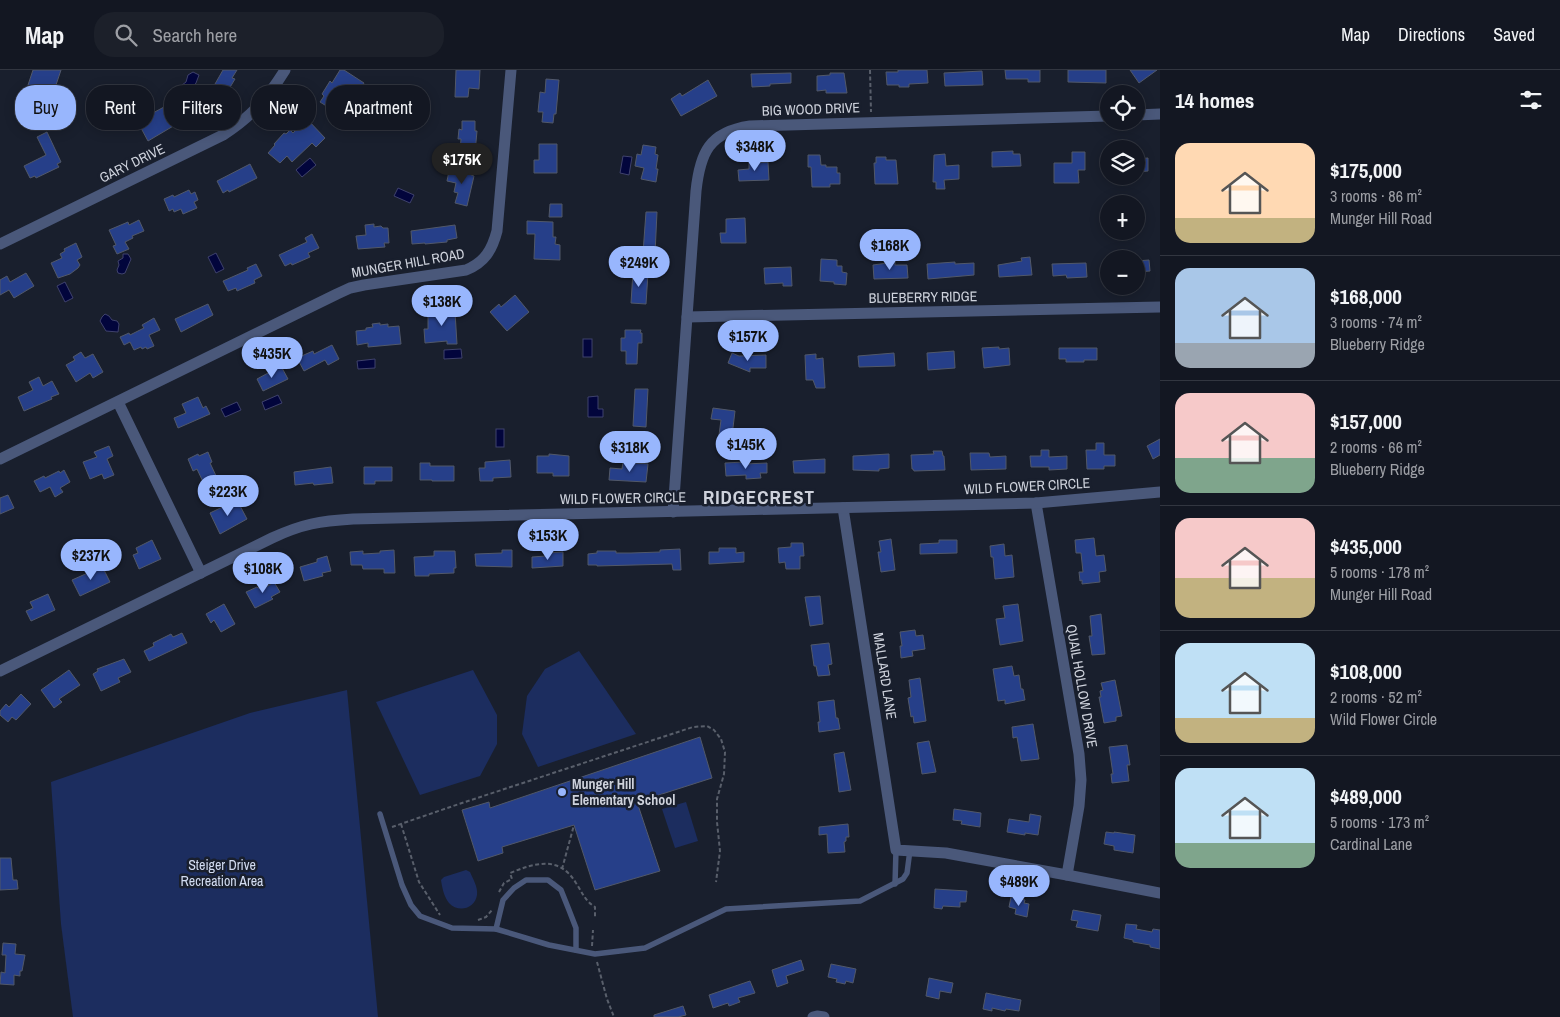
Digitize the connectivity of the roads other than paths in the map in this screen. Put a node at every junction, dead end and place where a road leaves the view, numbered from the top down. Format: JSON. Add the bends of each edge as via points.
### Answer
{"nodes":[{"id":1,"x":285,"y":70,"type":"edge"},
{"id":2,"x":511,"y":70,"type":"edge"},
{"id":3,"x":1160,"y":114,"type":"edge"},
{"id":4,"x":1145,"y":115,"type":"edge"},
{"id":5,"x":1100,"y":116,"type":"edge"},
{"id":6,"x":0,"y":244,"type":"edge"},
{"id":7,"x":1160,"y":307,"type":"edge"},
{"id":8,"x":687,"y":317,"type":"junction"},
{"id":9,"x":118,"y":402,"type":"junction"},
{"id":10,"x":0,"y":459,"type":"edge"},
{"id":11,"x":1160,"y":492,"type":"edge"},
{"id":12,"x":1036,"y":503,"type":"junction"},
{"id":13,"x":843,"y":508,"type":"junction"},
{"id":14,"x":673,"y":512,"type":"junction"},
{"id":15,"x":201,"y":573,"type":"junction"},
{"id":16,"x":0,"y":671,"type":"edge"},
{"id":17,"x":380,"y":814,"type":"dead end"},
{"id":18,"x":896,"y":850,"type":"junction"},
{"id":19,"x":910,"y":850,"type":"junction"},
{"id":20,"x":1067,"y":874,"type":"junction"},
{"id":21,"x":895,"y":884,"type":"junction"},
{"id":22,"x":1160,"y":894,"type":"edge"},
{"id":23,"x":496,"y":929,"type":"junction"},
{"id":24,"x":576,"y":950,"type":"junction"},
{"id":25,"x":813,"y":1017,"type":"edge"},
{"id":26,"x":824,"y":1017,"type":"edge"}],
"edges":[{"from":1,"to":6,"type":"street","name":"GARY DRIVE","via":[[253,113],[223,135]]},
{"from":2,"to":9,"type":"street","name":"MUNGER HILL ROAD","via":[[497,231],[490,251],[476,266],[350,288]]},
{"from":3,"to":4,"type":"street"},
{"from":5,"to":8,"type":"street","name":"BIG WOOD DRIVE","via":[[750,126],[724,133],[706,150],[698,176]]},
{"from":7,"to":8,"type":"street","name":"BLUEBERRY RIDGE"},
{"from":8,"to":14,"type":"street","name":"BIG WOOD DRIVE"},
{"from":9,"to":10,"type":"street","name":"MUNGER HILL ROAD"},
{"from":9,"to":15,"type":"street"},
{"from":11,"to":12,"type":"street","name":"WILD FLOWER CIRCLE"},
{"from":12,"to":13,"type":"street","name":"WILD FLOWER CIRCLE"},
{"from":12,"to":20,"type":"street","name":"QUAIL HOLLOW DRIVE","via":[[1079,754],[1079,806]]},
{"from":13,"to":14,"type":"street","name":"WILD FLOWER CIRCLE"},
{"from":13,"to":18,"type":"street","name":"MALLARD LANE"},
{"from":14,"to":15,"type":"street","name":"WILD FLOWER CIRCLE","via":[[353,519],[311,523],[290,529]]},
{"from":15,"to":16,"type":"street","name":"WILD FLOWER CIRCLE"},
{"from":17,"to":23,"type":"lane","via":[[404,890],[420,916],[452,928]]},
{"from":18,"to":19,"type":"street"},
{"from":18,"to":21,"type":"lane"},
{"from":19,"to":20,"type":"street"},
{"from":19,"to":21,"type":"lane","via":[[907,874]]},
{"from":20,"to":22,"type":"street"},
{"from":21,"to":24,"type":"lane","via":[[860,902],[726,909],[645,948],[595,954]]},
{"from":23,"to":24,"type":"lane"},
{"from":23,"to":24,"type":"lane","via":[[503,900],[514,888],[526,880],[548,880],[561,890],[570,910],[576,928]]},
{"from":25,"to":26,"type":"street"}]}
